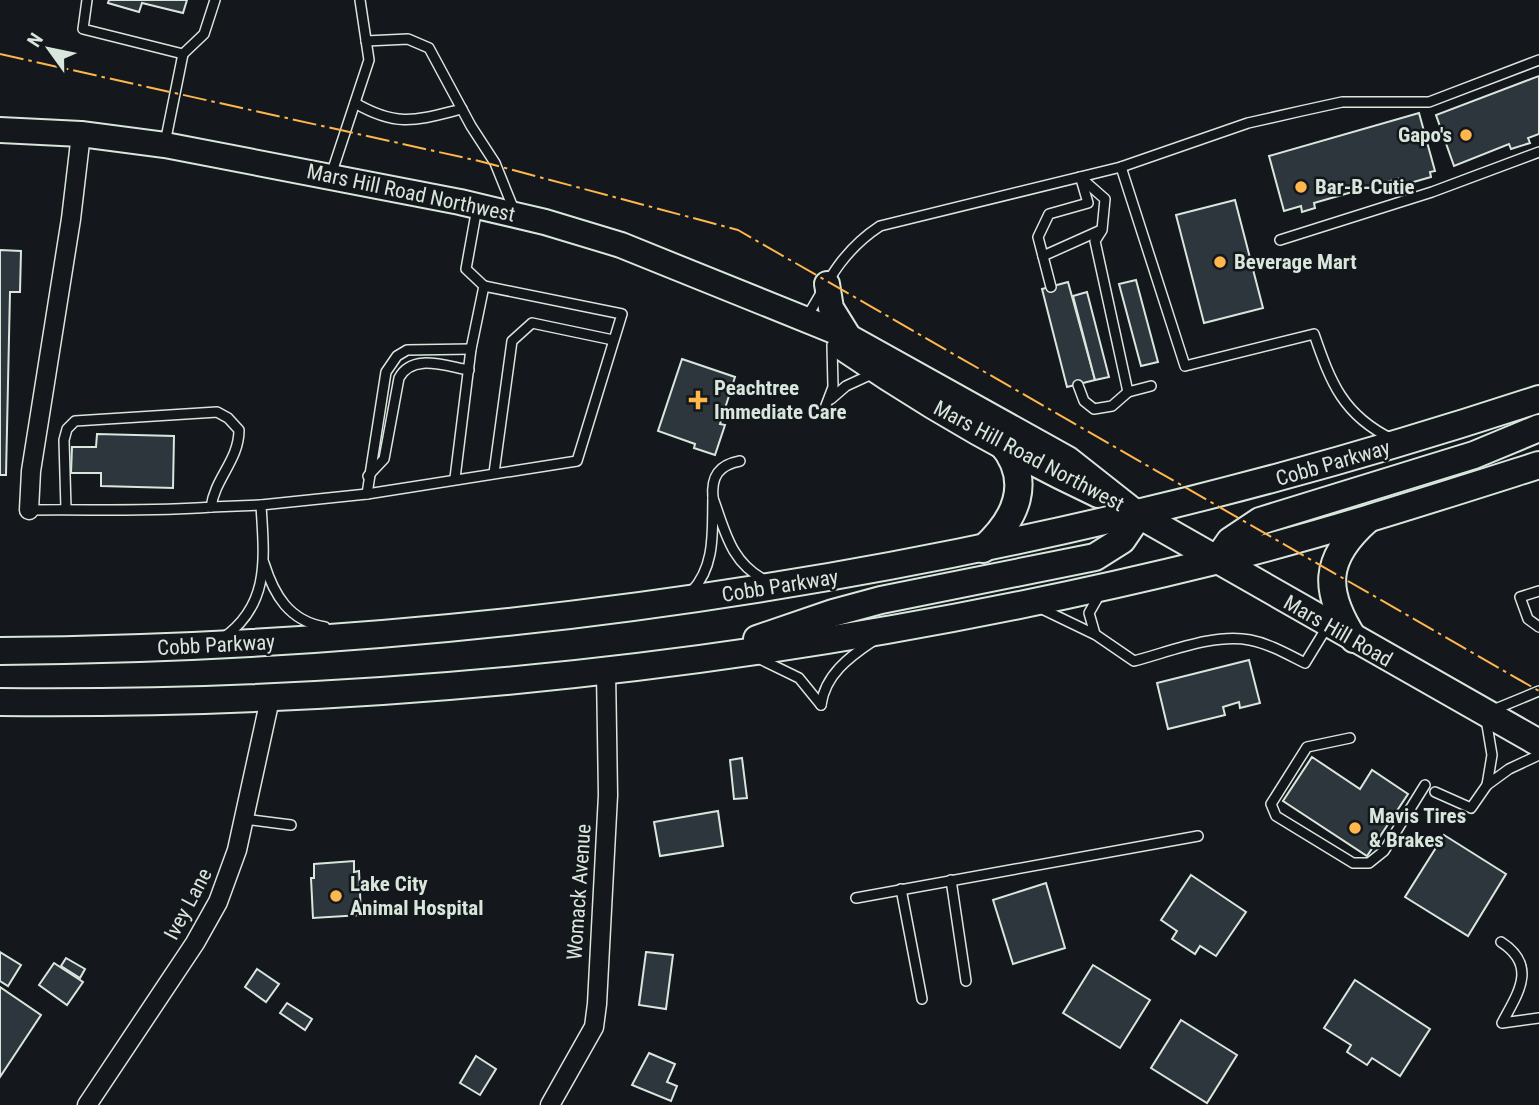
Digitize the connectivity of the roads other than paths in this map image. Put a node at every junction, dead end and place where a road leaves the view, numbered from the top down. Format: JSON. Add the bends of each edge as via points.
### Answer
{"nodes":[{"id":1,"x":87,"y":0,"type":"edge"},
{"id":2,"x":215,"y":0,"type":"edge"},
{"id":3,"x":360,"y":0,"type":"edge"},
{"id":4,"x":366,"y":41,"type":"junction"},
{"id":5,"x":183,"y":54,"type":"junction"},
{"id":6,"x":1539,"y":60,"type":"edge"},
{"id":7,"x":355,"y":103,"type":"junction"},
{"id":8,"x":462,"y":109,"type":"junction"},
{"id":9,"x":0,"y":130,"type":"edge"},
{"id":10,"x":81,"y":134,"type":"junction"},
{"id":11,"x":164,"y":145,"type":"junction"},
{"id":12,"x":1539,"y":152,"type":"edge"},
{"id":13,"x":1121,"y":167,"type":"junction"},
{"id":14,"x":330,"y":176,"type":"junction"},
{"id":15,"x":1080,"y":177,"type":"junction"},
{"id":16,"x":478,"y":206,"type":"junction"},
{"id":17,"x":516,"y":215,"type":"junction"},
{"id":18,"x":1102,"y":230,"type":"junction"},
{"id":19,"x":1280,"y":240,"type":"dead end"},
{"id":20,"x":1043,"y":256,"type":"junction"},
{"id":21,"x":827,"y":284,"type":"junction"},
{"id":22,"x":484,"y":286,"type":"junction"},
{"id":23,"x":1051,"y":287,"type":"dead end"},
{"id":24,"x":805,"y":321,"type":"junction"},
{"id":25,"x":840,"y":338,"type":"junction"},
{"id":26,"x":613,"y":340,"type":"junction"},
{"id":27,"x":471,"y":349,"type":"junction"},
{"id":28,"x":469,"y":370,"type":"junction"},
{"id":29,"x":878,"y":373,"type":"junction"},
{"id":30,"x":1078,"y":385,"type":"dead end"},
{"id":31,"x":1151,"y":386,"type":"dead end"},
{"id":32,"x":1128,"y":392,"type":"junction"},
{"id":33,"x":1539,"y":399,"type":"edge"},
{"id":34,"x":1539,"y":428,"type":"edge"},
{"id":35,"x":1001,"y":443,"type":"junction"},
{"id":36,"x":1403,"y":443,"type":"junction"},
{"id":37,"x":740,"y":461,"type":"dead end"},
{"id":38,"x":1539,"y":465,"type":"edge"},
{"id":39,"x":494,"y":473,"type":"junction"},
{"id":40,"x":368,"y":477,"type":"junction"},
{"id":41,"x":455,"y":478,"type":"junction"},
{"id":42,"x":367,"y":494,"type":"junction"},
{"id":43,"x":713,"y":498,"type":"junction"},
{"id":44,"x":261,"y":505,"type":"junction"},
{"id":45,"x":211,"y":507,"type":"junction"},
{"id":46,"x":66,"y":509,"type":"junction"},
{"id":47,"x":29,"y":510,"type":"joint"},
{"id":48,"x":1139,"y":515,"type":"junction"},
{"id":49,"x":1369,"y":518,"type":"junction"},
{"id":50,"x":983,"y":549,"type":"junction"},
{"id":51,"x":1216,"y":561,"type":"junction"},
{"id":52,"x":264,"y":562,"type":"junction"},
{"id":53,"x":1108,"y":585,"type":"junction"},
{"id":54,"x":783,"y":587,"type":"junction"},
{"id":55,"x":1539,"y":591,"type":"edge"},
{"id":56,"x":675,"y":603,"type":"junction"},
{"id":57,"x":1021,"y":604,"type":"junction"},
{"id":58,"x":1328,"y":625,"type":"junction"},
{"id":59,"x":1539,"y":627,"type":"edge"},
{"id":60,"x":892,"y":628,"type":"junction"},
{"id":61,"x":376,"y":634,"type":"junction"},
{"id":62,"x":1096,"y":635,"type":"junction"},
{"id":63,"x":1355,"y":640,"type":"junction"},
{"id":64,"x":211,"y":647,"type":"junction"},
{"id":65,"x":0,"y":651,"type":"edge"},
{"id":66,"x":732,"y":653,"type":"junction"},
{"id":67,"x":606,"y":671,"type":"junction"},
{"id":68,"x":1539,"y":691,"type":"edge"},
{"id":69,"x":270,"y":699,"type":"junction"},
{"id":70,"x":0,"y":702,"type":"edge"},
{"id":71,"x":1483,"y":712,"type":"junction"},
{"id":72,"x":1350,"y":738,"type":"dead end"},
{"id":73,"x":1539,"y":743,"type":"edge"},
{"id":74,"x":1539,"y":755,"type":"edge"},
{"id":75,"x":1425,"y":785,"type":"dead end"},
{"id":76,"x":1487,"y":785,"type":"junction"},
{"id":77,"x":1435,"y":792,"type":"dead end"},
{"id":78,"x":244,"y":820,"type":"junction"},
{"id":79,"x":292,"y":825,"type":"dead end"},
{"id":80,"x":1198,"y":836,"type":"dead end"},
{"id":81,"x":951,"y":880,"type":"junction"},
{"id":82,"x":901,"y":889,"type":"junction"},
{"id":83,"x":856,"y":898,"type":"dead end"},
{"id":84,"x":1501,"y":942,"type":"dead end"},
{"id":85,"x":966,"y":981,"type":"dead end"},
{"id":86,"x":922,"y":999,"type":"dead end"},
{"id":87,"x":1539,"y":1018,"type":"edge"},
{"id":88,"x":88,"y":1105,"type":"edge"},
{"id":89,"x":550,"y":1105,"type":"edge"}],
"edges":[{"from":1,"to":5,"type":"lane","via":[[83,29]]},
{"from":2,"to":5,"type":"lane","via":[[204,34]]},
{"from":3,"to":4,"type":"lane"},
{"from":4,"to":7,"type":"lane","via":[[369,60]]},
{"from":4,"to":8,"type":"lane","via":[[408,39],[429,48]]},
{"from":5,"to":11,"type":"lane"},
{"from":6,"to":13,"type":"lane","via":[[1429,102],[1342,102],[1311,108],[1248,123]]},
{"from":7,"to":8,"type":"lane","via":[[392,120],[414,121]]},
{"from":7,"to":14,"type":"lane"},
{"from":8,"to":17,"type":"lane","via":[[495,163]]},
{"from":9,"to":10,"type":"street","name":"Mars Hill Road Northwest"},
{"from":10,"to":11,"type":"street","name":"Mars Hill Road Northwest"},
{"from":10,"to":47,"type":"street"},
{"from":11,"to":14,"type":"street","name":"Mars Hill Road Northwest"},
{"from":12,"to":19,"type":"lane"},
{"from":13,"to":15,"type":"lane"},
{"from":13,"to":36,"type":"lane","via":[[1185,366],[1314,334],[1339,396],[1365,424]]},
{"from":14,"to":16,"type":"street","name":"Mars Hill Road Northwest"},
{"from":15,"to":18,"type":"lane","via":[[1105,199]]},
{"from":15,"to":20,"type":"lane","via":[[1088,203],[1049,214],[1038,237]]},
{"from":15,"to":21,"type":"lane","via":[[880,226],[844,255]]},
{"from":16,"to":17,"type":"street","name":"Mars Hill Road Northwest"},
{"from":16,"to":22,"type":"lane","via":[[466,270]]},
{"from":17,"to":24,"type":"street","name":"Mars Hill Road Northwest","via":[[647,254]]},
{"from":18,"to":20,"type":"lane"},
{"from":18,"to":32,"type":"lane","via":[[1096,241]]},
{"from":20,"to":23,"type":"lane"},
{"from":21,"to":24,"type":"lane"},
{"from":21,"to":25,"type":"street"},
{"from":22,"to":26,"type":"lane","via":[[622,314]]},
{"from":22,"to":27,"type":"lane"},
{"from":24,"to":25,"type":"street","name":"Mars Hill Road Northwest"},
{"from":25,"to":29,"type":"street","name":"Mars Hill Road Northwest"},
{"from":25,"to":29,"type":"lane","via":[[827,404],[854,381]]},
{"from":25,"to":48,"type":"street","name":"Mars Hill Road Northwest","via":[[1068,459]]},
{"from":26,"to":39,"type":"lane","via":[[577,461]]},
{"from":26,"to":39,"type":"lane","via":[[532,323],[512,341]]},
{"from":27,"to":28,"type":"lane"},
{"from":27,"to":40,"type":"lane","via":[[407,350],[397,356],[386,372]]},
{"from":28,"to":40,"type":"lane","via":[[414,362],[405,367],[384,459]]},
{"from":28,"to":41,"type":"lane"},
{"from":29,"to":35,"type":"street","name":"Mars Hill Road Northwest"},
{"from":30,"to":32,"type":"lane","via":[[1084,401],[1094,409],[1112,406]]},
{"from":31,"to":32,"type":"lane"},
{"from":33,"to":36,"type":"main road","name":"Cobb Parkway"},
{"from":34,"to":51,"type":"main road","via":[[1474,455],[1260,521],[1230,541]]},
{"from":35,"to":48,"type":"street","name":"Mars Hill Road Northwest"},
{"from":35,"to":50,"type":"main road","via":[[1014,462],[1020,491],[1011,519]]},
{"from":36,"to":48,"type":"main road","name":"Cobb Parkway"},
{"from":37,"to":43,"type":"lane","via":[[718,471],[712,484]]},
{"from":38,"to":49,"type":"main road"},
{"from":39,"to":41,"type":"lane"},
{"from":40,"to":42,"type":"lane"},
{"from":41,"to":42,"type":"lane"},
{"from":42,"to":44,"type":"lane"},
{"from":43,"to":54,"type":"lane","via":[[734,554],[751,572]]},
{"from":43,"to":56,"type":"lane","via":[[707,568],[692,591]]},
{"from":44,"to":45,"type":"lane"},
{"from":44,"to":52,"type":"lane"},
{"from":45,"to":46,"type":"lane"},
{"from":45,"to":46,"type":"lane","via":[[213,492],[239,446],[239,430],[217,412],[71,423],[64,440]]},
{"from":46,"to":47,"type":"lane"},
{"from":48,"to":50,"type":"main road","name":"Cobb Parkway"},
{"from":48,"to":51,"type":"main road","name":"Mars Hill Road"},
{"from":48,"to":66,"type":"main road","via":[[1122,540],[1095,557],[833,613]]},
{"from":49,"to":51,"type":"main road"},
{"from":49,"to":63,"type":"main road","via":[[1347,539],[1331,580],[1337,607]]},
{"from":50,"to":54,"type":"main road","name":"Cobb Parkway"},
{"from":51,"to":53,"type":"main road"},
{"from":51,"to":58,"type":"main road","name":"Mars Hill Road"},
{"from":52,"to":61,"type":"lane","via":[[281,603],[295,616],[317,626]]},
{"from":52,"to":64,"type":"lane","via":[[256,602],[232,632]]},
{"from":53,"to":57,"type":"main road"},
{"from":53,"to":62,"type":"lane","via":[[1089,613]]},
{"from":54,"to":56,"type":"main road","name":"Cobb Parkway"},
{"from":55,"to":59,"type":"lane","via":[[1520,597],[1528,619]]},
{"from":56,"to":61,"type":"main road","name":"Cobb Parkway"},
{"from":57,"to":60,"type":"main road"},
{"from":57,"to":62,"type":"lane"},
{"from":58,"to":62,"type":"lane","via":[[1305,663],[1248,639],[1225,638],[1134,661]]},
{"from":58,"to":63,"type":"main road","name":"Mars Hill Road"},
{"from":60,"to":66,"type":"main road"},
{"from":60,"to":66,"type":"lane","via":[[840,666],[823,692],[821,705],[800,678]]},
{"from":61,"to":64,"type":"main road","name":"Cobb Parkway"},
{"from":63,"to":71,"type":"main road","name":"Mars Hill Road"},
{"from":64,"to":65,"type":"main road","name":"Cobb Parkway"},
{"from":66,"to":67,"type":"main road"},
{"from":67,"to":69,"type":"main road"},
{"from":67,"to":89,"type":"street","name":"Womack Avenue","via":[[608,795],[597,1004],[594,1027]]},
{"from":68,"to":71,"type":"lane"},
{"from":69,"to":70,"type":"main road"},
{"from":69,"to":78,"type":"street","name":"Ivey Lane"},
{"from":71,"to":73,"type":"main road","name":"Mars Hill Road"},
{"from":71,"to":76,"type":"lane","via":[[1492,755]]},
{"from":72,"to":75,"type":"lane","via":[[1307,747],[1271,804],[1276,816],[1353,863],[1369,863],[1384,850]]},
{"from":74,"to":76,"type":"lane"},
{"from":76,"to":77,"type":"lane","via":[[1471,808]]},
{"from":78,"to":79,"type":"lane"},
{"from":78,"to":88,"type":"street","name":"Ivey Lane","via":[[218,902]]},
{"from":80,"to":81,"type":"lane"},
{"from":81,"to":82,"type":"lane"},
{"from":81,"to":85,"type":"lane"},
{"from":82,"to":83,"type":"lane"},
{"from":82,"to":86,"type":"lane"},
{"from":84,"to":87,"type":"lane","via":[[1517,954],[1522,972],[1519,991],[1502,1023]]}]}
